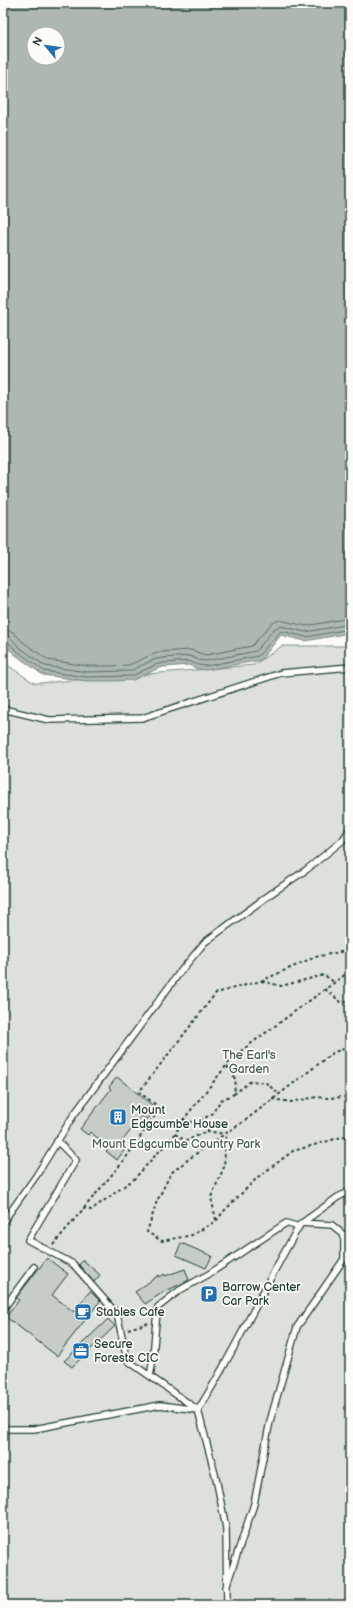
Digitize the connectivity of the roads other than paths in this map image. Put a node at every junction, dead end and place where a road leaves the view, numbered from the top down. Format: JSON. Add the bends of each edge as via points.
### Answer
{"nodes":[{"id":1,"x":350,"y":667,"type":"edge"},
{"id":2,"x":3,"y":709,"type":"edge"},
{"id":3,"x":350,"y":829,"type":"edge"},
{"id":4,"x":57,"y":1141,"type":"junction"},
{"id":5,"x":350,"y":1191,"type":"edge"},
{"id":6,"x":3,"y":1222,"type":"edge"},
{"id":7,"x":300,"y":1225,"type":"junction"},
{"id":8,"x":34,"y":1267,"type":"dead end"},
{"id":9,"x":3,"y":1309,"type":"edge"},
{"id":10,"x":150,"y":1376,"type":"junction"},
{"id":11,"x":198,"y":1410,"type":"junction"},
{"id":12,"x":3,"y":1429,"type":"edge"},
{"id":13,"x":226,"y":1587,"type":"junction"},
{"id":14,"x":227,"y":1605,"type":"edge"}],
"edges":[{"from":1,"to":2,"type":"lane","via":[[282,673],[142,718],[49,720]]},
{"from":3,"to":4,"type":"lane","via":[[342,841],[306,870],[205,942],[111,1064]]},
{"from":4,"to":6,"type":"lane"},
{"from":4,"to":10,"type":"lane","via":[[76,1160],[28,1240],[78,1269],[117,1314],[127,1360]]},
{"from":5,"to":7,"type":"lane"},
{"from":7,"to":10,"type":"lane","via":[[286,1223],[180,1290],[158,1307]]},
{"from":7,"to":11,"type":"lane","via":[[218,1378]]},
{"from":7,"to":13,"type":"lane","via":[[332,1225],[344,1235],[344,1259],[297,1327],[270,1421],[254,1504]]},
{"from":8,"to":9,"type":"lane"},
{"from":10,"to":11,"type":"lane"},
{"from":11,"to":12,"type":"lane","via":[[160,1405],[34,1429]]},
{"from":11,"to":13,"type":"lane","via":[[226,1528]]},
{"from":13,"to":14,"type":"lane"}]}
